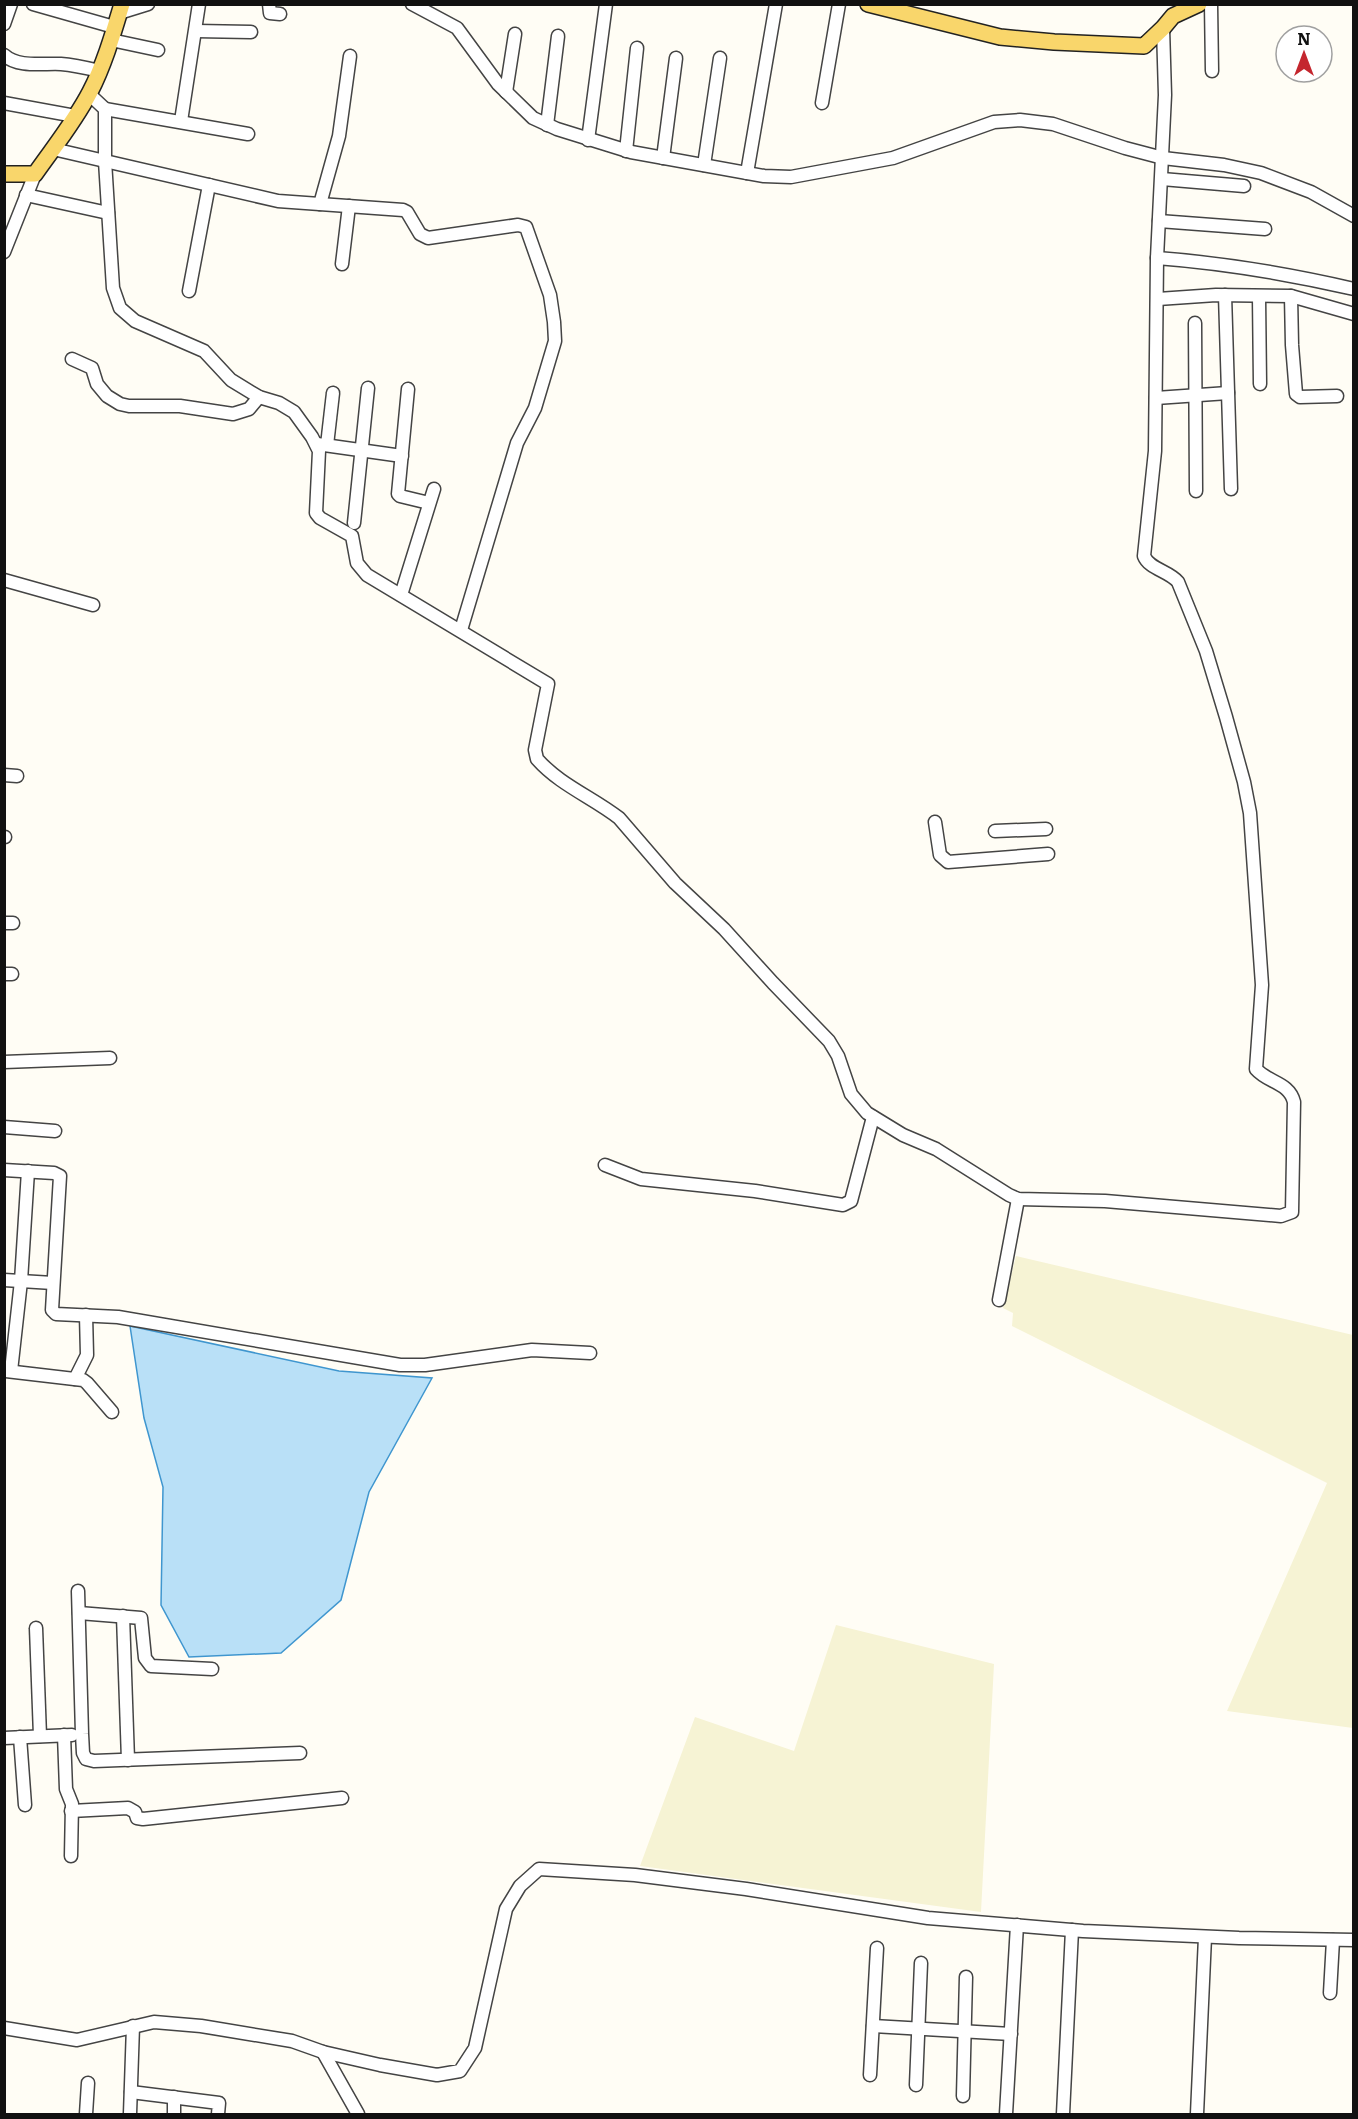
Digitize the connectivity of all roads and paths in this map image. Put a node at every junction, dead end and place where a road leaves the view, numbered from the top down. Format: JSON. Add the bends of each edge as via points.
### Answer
{"nodes":[{"id":1,"x":11,"y":4,"type":"edge"},
{"id":2,"x":148,"y":4,"type":"edge"},
{"id":3,"x":199,"y":4,"type":"edge"},
{"id":4,"x":269,"y":4,"type":"edge"},
{"id":5,"x":412,"y":4,"type":"edge"},
{"id":6,"x":606,"y":4,"type":"edge"},
{"id":7,"x":776,"y":4,"type":"edge"},
{"id":8,"x":839,"y":4,"type":"edge"},
{"id":9,"x":1199,"y":4,"type":"edge"},
{"id":10,"x":1211,"y":4,"type":"edge"},
{"id":11,"x":37,"y":5,"type":"edge"},
{"id":12,"x":873,"y":5,"type":"edge"},
{"id":13,"x":280,"y":14,"type":"dead end"},
{"id":14,"x":117,"y":21,"type":"edge"},
{"id":15,"x":4,"y":24,"type":"edge"},
{"id":16,"x":1163,"y":28,"type":"junction"},
{"id":17,"x":196,"y":31,"type":"junction"},
{"id":18,"x":251,"y":32,"type":"dead end"},
{"id":19,"x":514,"y":34,"type":"dead end"},
{"id":20,"x":558,"y":36,"type":"dead end"},
{"id":21,"x":637,"y":48,"type":"dead end"},
{"id":22,"x":158,"y":50,"type":"dead end"},
{"id":23,"x":4,"y":55,"type":"edge"},
{"id":24,"x":350,"y":56,"type":"dead end"},
{"id":25,"x":676,"y":58,"type":"dead end"},
{"id":26,"x":720,"y":58,"type":"dead end"},
{"id":27,"x":100,"y":71,"type":"junction"},
{"id":28,"x":1212,"y":71,"type":"dead end"},
{"id":29,"x":506,"y":92,"type":"junction"},
{"id":30,"x":88,"y":94,"type":"junction"},
{"id":31,"x":4,"y":103,"type":"edge"},
{"id":32,"x":822,"y":103,"type":"dead end"},
{"id":33,"x":105,"y":109,"type":"junction"},
{"id":34,"x":75,"y":116,"type":"junction"},
{"id":35,"x":181,"y":121,"type":"junction"},
{"id":36,"x":546,"y":125,"type":"junction"},
{"id":37,"x":248,"y":134,"type":"dead end"},
{"id":38,"x":588,"y":140,"type":"junction"},
{"id":39,"x":53,"y":149,"type":"junction"},
{"id":40,"x":626,"y":151,"type":"junction"},
{"id":41,"x":663,"y":158,"type":"junction"},
{"id":42,"x":1163,"y":158,"type":"junction"},
{"id":43,"x":105,"y":161,"type":"junction"},
{"id":44,"x":704,"y":165,"type":"junction"},
{"id":45,"x":747,"y":173,"type":"junction"},
{"id":46,"x":4,"y":174,"type":"edge"},
{"id":47,"x":35,"y":174,"type":"junction"},
{"id":48,"x":1162,"y":179,"type":"junction"},
{"id":49,"x":209,"y":185,"type":"junction"},
{"id":50,"x":1244,"y":186,"type":"dead end"},
{"id":51,"x":26,"y":195,"type":"junction"},
{"id":52,"x":320,"y":204,"type":"junction"},
{"id":53,"x":350,"y":206,"type":"junction"},
{"id":54,"x":108,"y":213,"type":"junction"},
{"id":55,"x":1353,"y":216,"type":"edge"},
{"id":56,"x":1159,"y":220,"type":"junction"},
{"id":57,"x":1266,"y":229,"type":"dead end"},
{"id":58,"x":4,"y":252,"type":"edge"},
{"id":59,"x":1157,"y":258,"type":"junction"},
{"id":60,"x":342,"y":264,"type":"dead end"},
{"id":61,"x":1353,"y":289,"type":"edge"},
{"id":62,"x":189,"y":291,"type":"dead end"},
{"id":63,"x":1225,"y":296,"type":"junction"},
{"id":64,"x":1291,"y":296,"type":"junction"},
{"id":65,"x":1259,"y":297,"type":"junction"},
{"id":66,"x":1158,"y":299,"type":"junction"},
{"id":67,"x":1353,"y":314,"type":"edge"},
{"id":68,"x":1195,"y":323,"type":"dead end"},
{"id":69,"x":72,"y":359,"type":"dead end"},
{"id":70,"x":1260,"y":384,"type":"dead end"},
{"id":71,"x":368,"y":388,"type":"dead end"},
{"id":72,"x":408,"y":389,"type":"dead end"},
{"id":73,"x":333,"y":393,"type":"dead end"},
{"id":74,"x":1228,"y":393,"type":"junction"},
{"id":75,"x":1196,"y":396,"type":"junction"},
{"id":76,"x":1337,"y":396,"type":"dead end"},
{"id":77,"x":259,"y":397,"type":"junction"},
{"id":78,"x":1156,"y":398,"type":"junction"},
{"id":79,"x":322,"y":445,"type":"junction"},
{"id":80,"x":362,"y":451,"type":"junction"},
{"id":81,"x":402,"y":456,"type":"junction"},
{"id":82,"x":434,"y":489,"type":"dead end"},
{"id":83,"x":1231,"y":489,"type":"dead end"},
{"id":84,"x":1196,"y":492,"type":"dead end"},
{"id":85,"x":429,"y":503,"type":"junction"},
{"id":86,"x":354,"y":523,"type":"dead end"},
{"id":87,"x":4,"y":580,"type":"edge"},
{"id":88,"x":401,"y":595,"type":"junction"},
{"id":89,"x":93,"y":605,"type":"dead end"},
{"id":90,"x":461,"y":630,"type":"junction"},
{"id":91,"x":934,"y":822,"type":"dead end"},
{"id":92,"x":1046,"y":829,"type":"dead end"},
{"id":93,"x":995,"y":831,"type":"dead end"},
{"id":94,"x":1048,"y":854,"type":"dead end"},
{"id":95,"x":110,"y":1058,"type":"dead end"},
{"id":96,"x":4,"y":1062,"type":"edge"},
{"id":97,"x":873,"y":1117,"type":"junction"},
{"id":98,"x":4,"y":1127,"type":"edge"},
{"id":99,"x":56,"y":1131,"type":"dead end"},
{"id":100,"x":605,"y":1165,"type":"dead end"},
{"id":101,"x":4,"y":1170,"type":"edge"},
{"id":102,"x":28,"y":1172,"type":"junction"},
{"id":103,"x":1018,"y":1199,"type":"junction"},
{"id":104,"x":4,"y":1280,"type":"edge"},
{"id":105,"x":21,"y":1281,"type":"junction"},
{"id":106,"x":53,"y":1284,"type":"junction"},
{"id":107,"x":999,"y":1300,"type":"dead end"},
{"id":108,"x":86,"y":1316,"type":"junction"},
{"id":109,"x":590,"y":1353,"type":"dead end"},
{"id":110,"x":8,"y":1371,"type":"edge"},
{"id":111,"x":75,"y":1379,"type":"junction"},
{"id":112,"x":112,"y":1412,"type":"dead end"},
{"id":113,"x":78,"y":1591,"type":"dead end"},
{"id":114,"x":79,"y":1613,"type":"junction"},
{"id":115,"x":123,"y":1616,"type":"junction"},
{"id":116,"x":36,"y":1628,"type":"dead end"},
{"id":117,"x":212,"y":1669,"type":"dead end"},
{"id":118,"x":82,"y":1734,"type":"junction"},
{"id":119,"x":64,"y":1735,"type":"junction"},
{"id":120,"x":40,"y":1736,"type":"junction"},
{"id":121,"x":20,"y":1737,"type":"junction"},
{"id":122,"x":4,"y":1738,"type":"edge"},
{"id":123,"x":300,"y":1753,"type":"dead end"},
{"id":124,"x":128,"y":1760,"type":"junction"},
{"id":125,"x":342,"y":1798,"type":"dead end"},
{"id":126,"x":25,"y":1805,"type":"dead end"},
{"id":127,"x":71,"y":1811,"type":"junction"},
{"id":128,"x":71,"y":1856,"type":"dead end"},
{"id":129,"x":1017,"y":1925,"type":"junction"},
{"id":130,"x":1072,"y":1930,"type":"junction"},
{"id":131,"x":1205,"y":1937,"type":"junction"},
{"id":132,"x":1333,"y":1940,"type":"junction"},
{"id":133,"x":1353,"y":1940,"type":"edge"},
{"id":134,"x":877,"y":1948,"type":"dead end"},
{"id":135,"x":921,"y":1963,"type":"dead end"},
{"id":136,"x":966,"y":1977,"type":"dead end"},
{"id":137,"x":1330,"y":1993,"type":"dead end"},
{"id":138,"x":133,"y":2026,"type":"junction"},
{"id":139,"x":873,"y":2026,"type":"junction"},
{"id":140,"x":4,"y":2028,"type":"edge"},
{"id":141,"x":918,"y":2028,"type":"junction"},
{"id":142,"x":965,"y":2031,"type":"junction"},
{"id":143,"x":1011,"y":2034,"type":"junction"},
{"id":144,"x":323,"y":2052,"type":"junction"},
{"id":145,"x":870,"y":2075,"type":"dead end"},
{"id":146,"x":88,"y":2083,"type":"dead end"},
{"id":147,"x":916,"y":2085,"type":"dead end"},
{"id":148,"x":131,"y":2092,"type":"junction"},
{"id":149,"x":963,"y":2096,"type":"dead end"},
{"id":150,"x":174,"y":2097,"type":"junction"},
{"id":151,"x":87,"y":2115,"type":"edge"},
{"id":152,"x":130,"y":2115,"type":"edge"},
{"id":153,"x":174,"y":2115,"type":"edge"},
{"id":154,"x":218,"y":2115,"type":"edge"},
{"id":155,"x":357,"y":2115,"type":"edge"},
{"id":156,"x":1006,"y":2115,"type":"edge"},
{"id":157,"x":1063,"y":2115,"type":"edge"},
{"id":158,"x":1197,"y":2115,"type":"edge"}],
"edges":[{"from":1,"to":15,"type":"street"},
{"from":2,"to":14,"type":"street"},
{"from":3,"to":17,"type":"street"},
{"from":4,"to":13,"type":"street","via":[[270,13]]},
{"from":5,"to":29,"type":"street","via":[[456,28]]},
{"from":6,"to":38,"type":"street"},
{"from":7,"to":45,"type":"street"},
{"from":8,"to":32,"type":"street"},
{"from":9,"to":16,"type":"main road","via":[[1173,16]]},
{"from":10,"to":28,"type":"street"},
{"from":11,"to":14,"type":"street"},
{"from":12,"to":16,"type":"main road","via":[[1000,37],[1054,42],[1144,46]]},
{"from":14,"to":22,"type":"street"},
{"from":14,"to":27,"type":"main road"},
{"from":16,"to":42,"type":"street"},
{"from":17,"to":18,"type":"street"},
{"from":17,"to":35,"type":"street"},
{"from":19,"to":29,"type":"street"},
{"from":20,"to":36,"type":"street"},
{"from":21,"to":40,"type":"street"},
{"from":23,"to":27,"type":"street","via":[[10,61]]},
{"from":24,"to":52,"type":"street","via":[[339,136]]},
{"from":25,"to":41,"type":"street"},
{"from":26,"to":44,"type":"street"},
{"from":27,"to":30,"type":"main road"},
{"from":29,"to":36,"type":"street"},
{"from":30,"to":33,"type":"street"},
{"from":30,"to":34,"type":"main road"},
{"from":31,"to":34,"type":"street"},
{"from":33,"to":35,"type":"street"},
{"from":33,"to":43,"type":"street"},
{"from":34,"to":39,"type":"main road"},
{"from":35,"to":37,"type":"street"},
{"from":36,"to":38,"type":"street"},
{"from":38,"to":40,"type":"street"},
{"from":39,"to":43,"type":"street"},
{"from":39,"to":47,"type":"main road"},
{"from":40,"to":41,"type":"street"},
{"from":41,"to":44,"type":"street"},
{"from":42,"to":45,"type":"street","via":[[1053,124],[1009,120],[982,125],[870,164],[791,177]]},
{"from":42,"to":48,"type":"street"},
{"from":42,"to":55,"type":"street","via":[[1261,173],[1311,192]]},
{"from":43,"to":49,"type":"street"},
{"from":43,"to":54,"type":"street"},
{"from":44,"to":45,"type":"street"},
{"from":46,"to":47,"type":"main road"},
{"from":47,"to":51,"type":"street"},
{"from":48,"to":50,"type":"street"},
{"from":48,"to":56,"type":"street"},
{"from":49,"to":52,"type":"street","via":[[278,201]]},
{"from":49,"to":62,"type":"street"},
{"from":51,"to":54,"type":"street"},
{"from":51,"to":58,"type":"street"},
{"from":52,"to":53,"type":"street"},
{"from":53,"to":60,"type":"street"},
{"from":53,"to":90,"type":"street","via":[[404,210],[420,234],[428,238],[522,225],[552,303],[552,355],[533,413],[517,443]]},
{"from":54,"to":77,"type":"street","via":[[113,288],[120,308],[135,321],[204,351],[231,380]]},
{"from":56,"to":57,"type":"street"},
{"from":56,"to":59,"type":"street"},
{"from":59,"to":61,"type":"street","via":[[1219,263]]},
{"from":59,"to":66,"type":"street"},
{"from":63,"to":65,"type":"street"},
{"from":63,"to":66,"type":"street"},
{"from":63,"to":74,"type":"street"},
{"from":64,"to":65,"type":"street"},
{"from":64,"to":67,"type":"street"},
{"from":64,"to":76,"type":"street","via":[[1296,394]]},
{"from":65,"to":70,"type":"street"},
{"from":66,"to":78,"type":"street"},
{"from":68,"to":75,"type":"street"},
{"from":69,"to":77,"type":"street","via":[[92,368],[97,384],[112,400],[129,406],[180,406],[233,414],[249,408]]},
{"from":71,"to":80,"type":"street"},
{"from":72,"to":81,"type":"street"},
{"from":73,"to":79,"type":"street"},
{"from":74,"to":75,"type":"street"},
{"from":74,"to":83,"type":"street"},
{"from":75,"to":78,"type":"street"},
{"from":75,"to":84,"type":"street"},
{"from":77,"to":79,"type":"street","via":[[294,412]]},
{"from":78,"to":103,"type":"street","via":[[1155,451],[1144,556],[1178,582],[1206,651],[1244,782],[1253,844],[1261,961],[1256,1069],[1293,1096],[1292,1212],[1281,1216],[1105,1201]]},
{"from":79,"to":80,"type":"street"},
{"from":79,"to":88,"type":"street","via":[[316,513],[352,536],[360,569]]},
{"from":80,"to":81,"type":"street"},
{"from":80,"to":86,"type":"street"},
{"from":81,"to":85,"type":"street","via":[[398,494]]},
{"from":82,"to":85,"type":"street"},
{"from":85,"to":88,"type":"street"},
{"from":87,"to":89,"type":"street"},
{"from":88,"to":90,"type":"street"},
{"from":90,"to":97,"type":"street","via":[[548,684],[535,750],[537,759],[570,788],[619,818],[675,883],[724,929],[829,1041],[855,1099]]},
{"from":91,"to":94,"type":"street","via":[[940,855],[948,862]]},
{"from":92,"to":93,"type":"street"},
{"from":95,"to":96,"type":"street"},
{"from":97,"to":100,"type":"street","via":[[851,1201],[843,1205],[641,1179]]},
{"from":97,"to":103,"type":"street","via":[[936,1149]]},
{"from":98,"to":99,"type":"street"},
{"from":101,"to":102,"type":"street"},
{"from":102,"to":105,"type":"street"},
{"from":102,"to":106,"type":"street","via":[[56,1174],[61,1179]]},
{"from":103,"to":107,"type":"street"},
{"from":104,"to":105,"type":"street"},
{"from":105,"to":106,"type":"street"},
{"from":105,"to":110,"type":"street"},
{"from":106,"to":108,"type":"street","via":[[54,1314]]},
{"from":108,"to":109,"type":"street","via":[[128,1318],[400,1365],[532,1350]]},
{"from":108,"to":111,"type":"street","via":[[87,1355]]},
{"from":110,"to":111,"type":"street"},
{"from":111,"to":112,"type":"street","via":[[87,1383]]},
{"from":113,"to":114,"type":"street"},
{"from":114,"to":115,"type":"street"},
{"from":114,"to":118,"type":"street"},
{"from":115,"to":117,"type":"street","via":[[141,1618],[145,1658],[151,1666]]},
{"from":115,"to":124,"type":"street"},
{"from":116,"to":120,"type":"street"},
{"from":118,"to":119,"type":"street"},
{"from":118,"to":124,"type":"street","via":[[86,1759]]},
{"from":119,"to":120,"type":"street"},
{"from":119,"to":127,"type":"street"},
{"from":120,"to":121,"type":"street"},
{"from":121,"to":122,"type":"street"},
{"from":121,"to":126,"type":"street"},
{"from":123,"to":124,"type":"street"},
{"from":125,"to":127,"type":"street","via":[[143,1819],[128,1808]]},
{"from":127,"to":128,"type":"street"},
{"from":129,"to":130,"type":"street"},
{"from":129,"to":143,"type":"street"},
{"from":129,"to":144,"type":"street","via":[[928,1918],[635,1875],[539,1869],[520,1886],[506,1909],[475,2048],[460,2071],[437,2075]]},
{"from":130,"to":131,"type":"street"},
{"from":130,"to":157,"type":"street"},
{"from":131,"to":132,"type":"street"},
{"from":131,"to":158,"type":"street"},
{"from":132,"to":133,"type":"street"},
{"from":132,"to":137,"type":"street"},
{"from":134,"to":139,"type":"street"},
{"from":135,"to":141,"type":"street"},
{"from":136,"to":142,"type":"street"},
{"from":138,"to":140,"type":"street","via":[[77,2040]]},
{"from":138,"to":144,"type":"street","via":[[154,2022],[201,2026],[292,2042]]},
{"from":138,"to":148,"type":"street"},
{"from":139,"to":141,"type":"street"},
{"from":139,"to":145,"type":"street"},
{"from":141,"to":142,"type":"street"},
{"from":141,"to":147,"type":"street"},
{"from":142,"to":143,"type":"street"},
{"from":142,"to":149,"type":"street"},
{"from":143,"to":156,"type":"street"},
{"from":144,"to":155,"type":"street"},
{"from":146,"to":151,"type":"street"},
{"from":148,"to":150,"type":"street"},
{"from":148,"to":152,"type":"street"},
{"from":150,"to":153,"type":"street"},
{"from":150,"to":154,"type":"street","via":[[219,2103]]}]}
